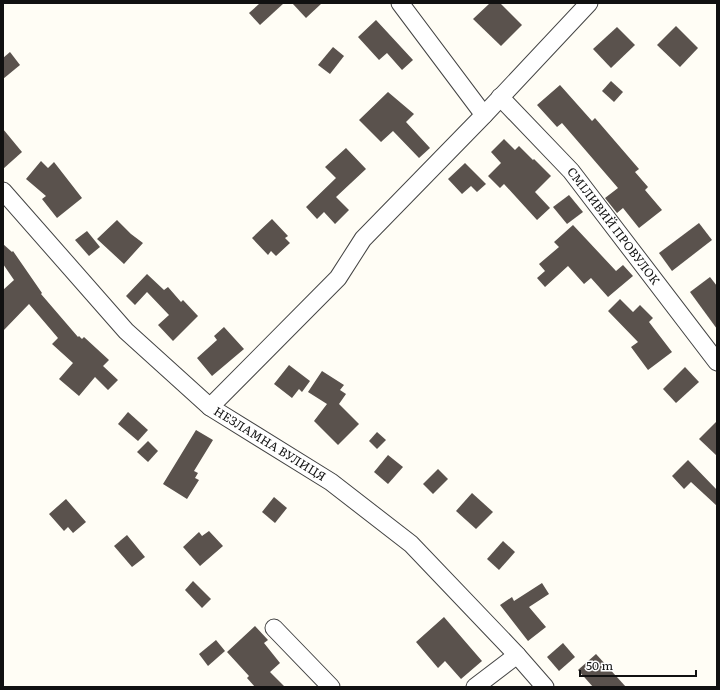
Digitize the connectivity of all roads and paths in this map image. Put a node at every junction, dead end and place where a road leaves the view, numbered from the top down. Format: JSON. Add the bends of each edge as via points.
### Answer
{"nodes":[{"id":1,"x":400,"y":3,"type":"edge"},
{"id":2,"x":589,"y":3,"type":"edge"},
{"id":3,"x":500,"y":98,"type":"junction"},
{"id":4,"x":484,"y":115,"type":"junction"},
{"id":5,"x":3,"y":192,"type":"edge"},
{"id":6,"x":717,"y":362,"type":"edge"},
{"id":7,"x":210,"y":407,"type":"junction"},
{"id":8,"x":274,"y":628,"type":"dead end"},
{"id":9,"x":517,"y":655,"type":"junction"},
{"id":10,"x":331,"y":687,"type":"edge"},
{"id":11,"x":475,"y":687,"type":"edge"},
{"id":12,"x":546,"y":687,"type":"edge"}],
"edges":[{"from":1,"to":4,"type":"street"},
{"from":2,"to":3,"type":"street"},
{"from":3,"to":4,"type":"street"},
{"from":3,"to":6,"type":"street","name":"СМІЛИВИЙ ПРОВУЛОК","via":[[571,171]]},
{"from":4,"to":7,"type":"street","via":[[363,239],[338,278]]},
{"from":5,"to":7,"type":"street","name":"НЕЗЛАМНА ВУЛИЦЯ","via":[[126,331]]},
{"from":7,"to":9,"type":"street","name":"НЕЗЛАМНА ВУЛИЦЯ","via":[[331,482],[411,544]]},
{"from":8,"to":10,"type":"street"},
{"from":9,"to":11,"type":"street"},
{"from":9,"to":12,"type":"street","name":"НЕЗЛАМНА ВУЛИЦЯ"}]}
